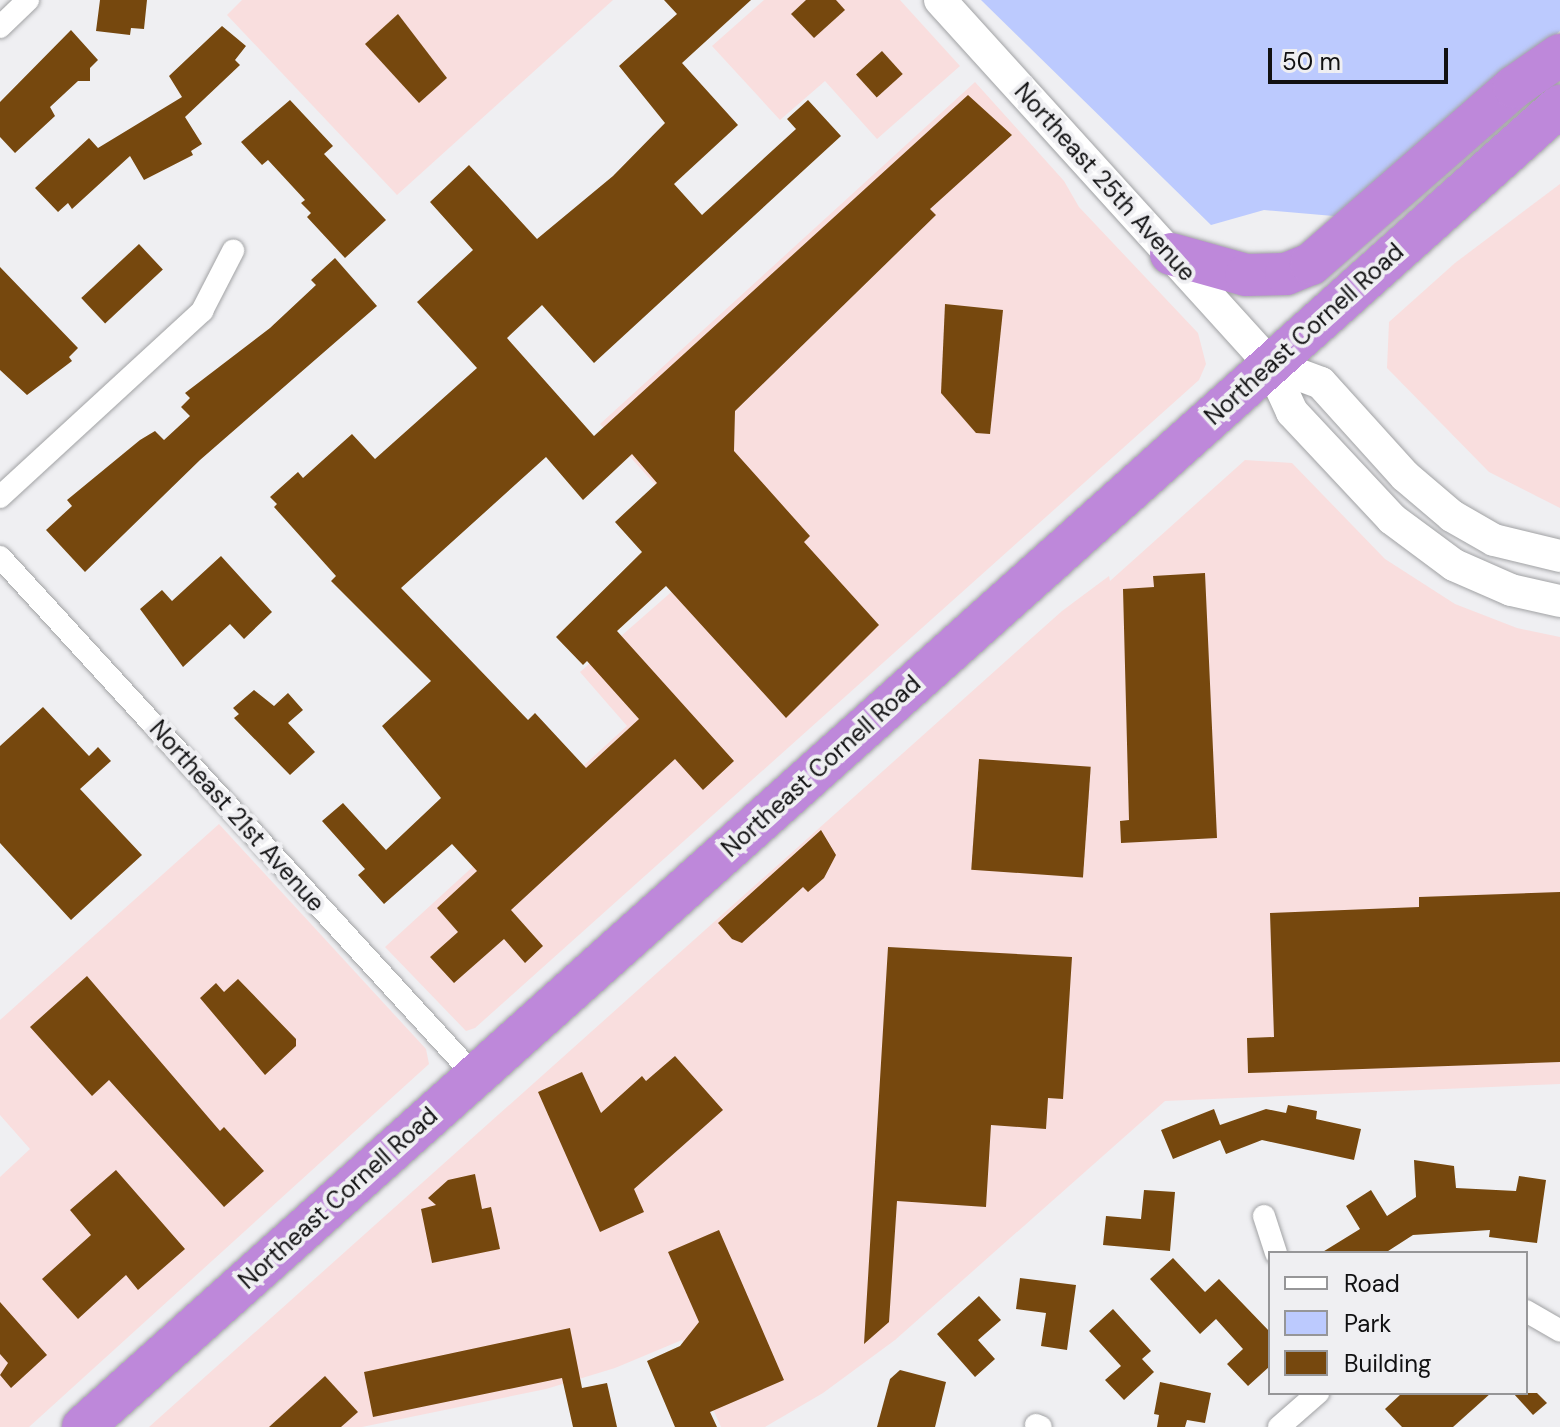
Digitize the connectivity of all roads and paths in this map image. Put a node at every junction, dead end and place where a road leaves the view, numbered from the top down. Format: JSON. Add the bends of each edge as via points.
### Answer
{"nodes":[{"id":1,"x":940,"y":0,"type":"edge"},
{"id":2,"x":28,"y":1,"type":"edge"},
{"id":3,"x":0,"y":27,"type":"edge"},
{"id":4,"x":1560,"y":55,"type":"edge"},
{"id":5,"x":1560,"y":106,"type":"edge"},
{"id":6,"x":233,"y":251,"type":"dead end"},
{"id":7,"x":1171,"y":254,"type":"junction"},
{"id":8,"x":1270,"y":364,"type":"junction"},
{"id":9,"x":0,"y":497,"type":"edge"},
{"id":10,"x":1560,"y":556,"type":"edge"},
{"id":11,"x":0,"y":557,"type":"edge"},
{"id":12,"x":1560,"y":601,"type":"edge"},
{"id":13,"x":474,"y":1075,"type":"junction"},
{"id":14,"x":1264,"y":1216,"type":"dead end"},
{"id":15,"x":1275,"y":1251,"type":"edge"},
{"id":16,"x":1528,"y":1312,"type":"edge"},
{"id":17,"x":1560,"y":1331,"type":"edge"},
{"id":18,"x":1316,"y":1395,"type":"edge"},
{"id":19,"x":84,"y":1427,"type":"edge"},
{"id":20,"x":1279,"y":1427,"type":"edge"}],
"edges":[{"from":1,"to":7,"type":"main road","name":"Northeast 25th Avenue"},
{"from":2,"to":3,"type":"street"},
{"from":4,"to":7,"type":"highway","via":[[1514,87],[1311,264],[1286,274],[1246,275]]},
{"from":5,"to":8,"type":"highway","name":"Northeast Cornell Road"},
{"from":6,"to":9,"type":"street","via":[[202,311]]},
{"from":7,"to":8,"type":"main road","name":"Northeast 25th Avenue"},
{"from":8,"to":10,"type":"main road","name":"Northeast 25th Avenue","via":[[1321,383],[1405,476],[1452,516],[1494,540]]},
{"from":8,"to":12,"type":"main road","name":"Northeast 25th Avenue","via":[[1292,412],[1404,530],[1480,577]]},
{"from":8,"to":13,"type":"highway","name":"Northeast Cornell Road"},
{"from":11,"to":13,"type":"street","name":"Northeast 21st Avenue"},
{"from":13,"to":19,"type":"highway","name":"Northeast Cornell Road"},
{"from":14,"to":15,"type":"street"},
{"from":16,"to":17,"type":"street"},
{"from":18,"to":20,"type":"street"}]}
